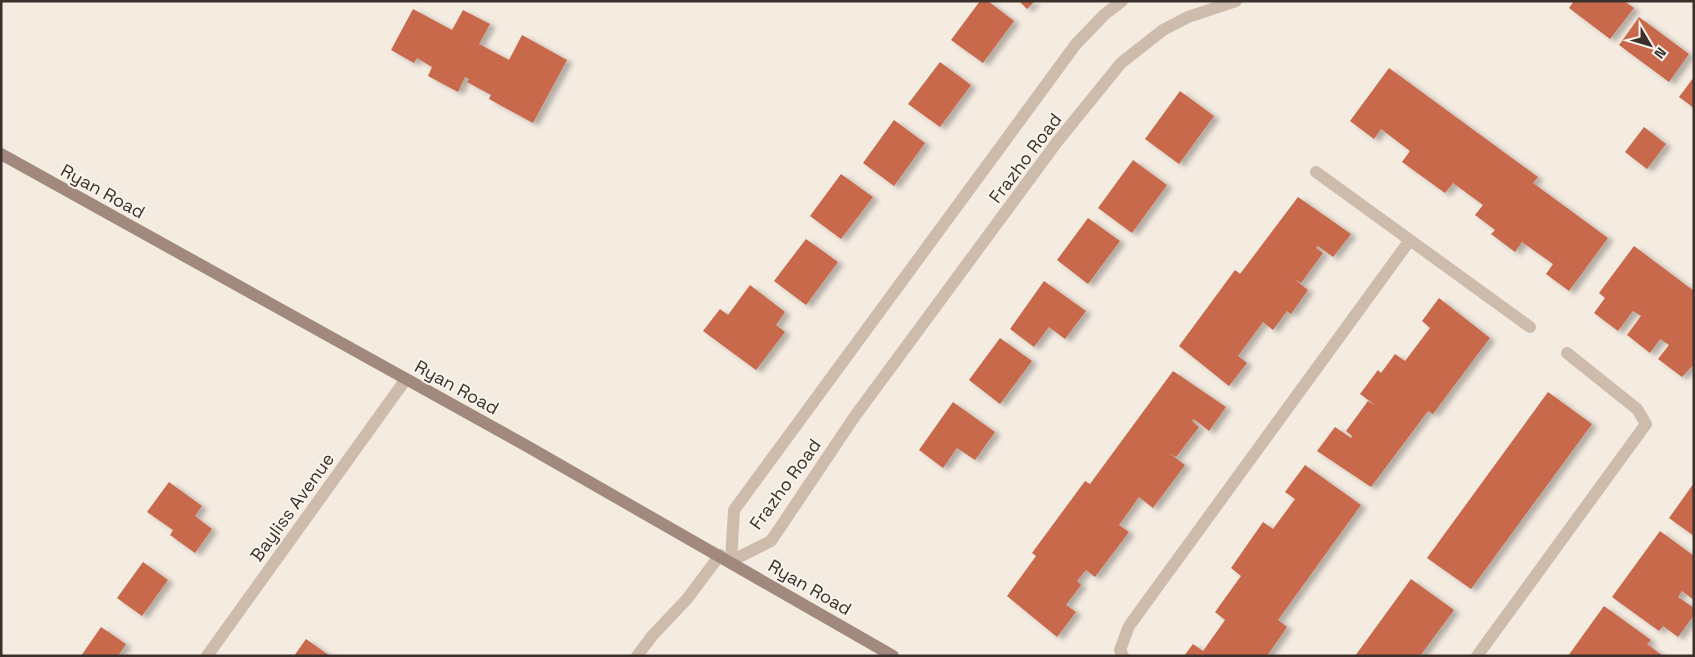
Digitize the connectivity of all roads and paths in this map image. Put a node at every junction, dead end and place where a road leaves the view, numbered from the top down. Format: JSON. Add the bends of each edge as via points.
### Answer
{"nodes":[{"id":1,"x":1122,"y":1,"type":"edge"},
{"id":2,"x":1236,"y":1,"type":"edge"},
{"id":3,"x":1,"y":154,"type":"edge"},
{"id":4,"x":1316,"y":172,"type":"dead end"},
{"id":5,"x":1410,"y":240,"type":"junction"},
{"id":6,"x":1530,"y":328,"type":"dead end"},
{"id":7,"x":1567,"y":353,"type":"dead end"},
{"id":8,"x":406,"y":379,"type":"junction"},
{"id":9,"x":725,"y":558,"type":"junction"},
{"id":10,"x":207,"y":656,"type":"edge"},
{"id":11,"x":637,"y":656,"type":"edge"},
{"id":12,"x":893,"y":656,"type":"edge"},
{"id":13,"x":1123,"y":656,"type":"edge"},
{"id":14,"x":1477,"y":656,"type":"edge"}],
"edges":[{"from":1,"to":9,"type":"street","name":"Frazho Road","via":[[1076,44],[734,510]]},
{"from":2,"to":9,"type":"street","name":"Frazho Road","via":[[1188,17],[1163,30],[1121,63],[1057,142],[855,416],[771,541]]},
{"from":3,"to":8,"type":"main road","name":"Ryan Road"},
{"from":4,"to":5,"type":"street"},
{"from":5,"to":6,"type":"street"},
{"from":5,"to":13,"type":"street","via":[[1129,626],[1120,650]]},
{"from":7,"to":14,"type":"street","via":[[1637,408],[1646,424]]},
{"from":8,"to":9,"type":"main road","name":"Ryan Road"},
{"from":8,"to":10,"type":"street","name":"Bayliss Avenue"},
{"from":9,"to":11,"type":"street"},
{"from":9,"to":12,"type":"main road","name":"Ryan Road"}]}
